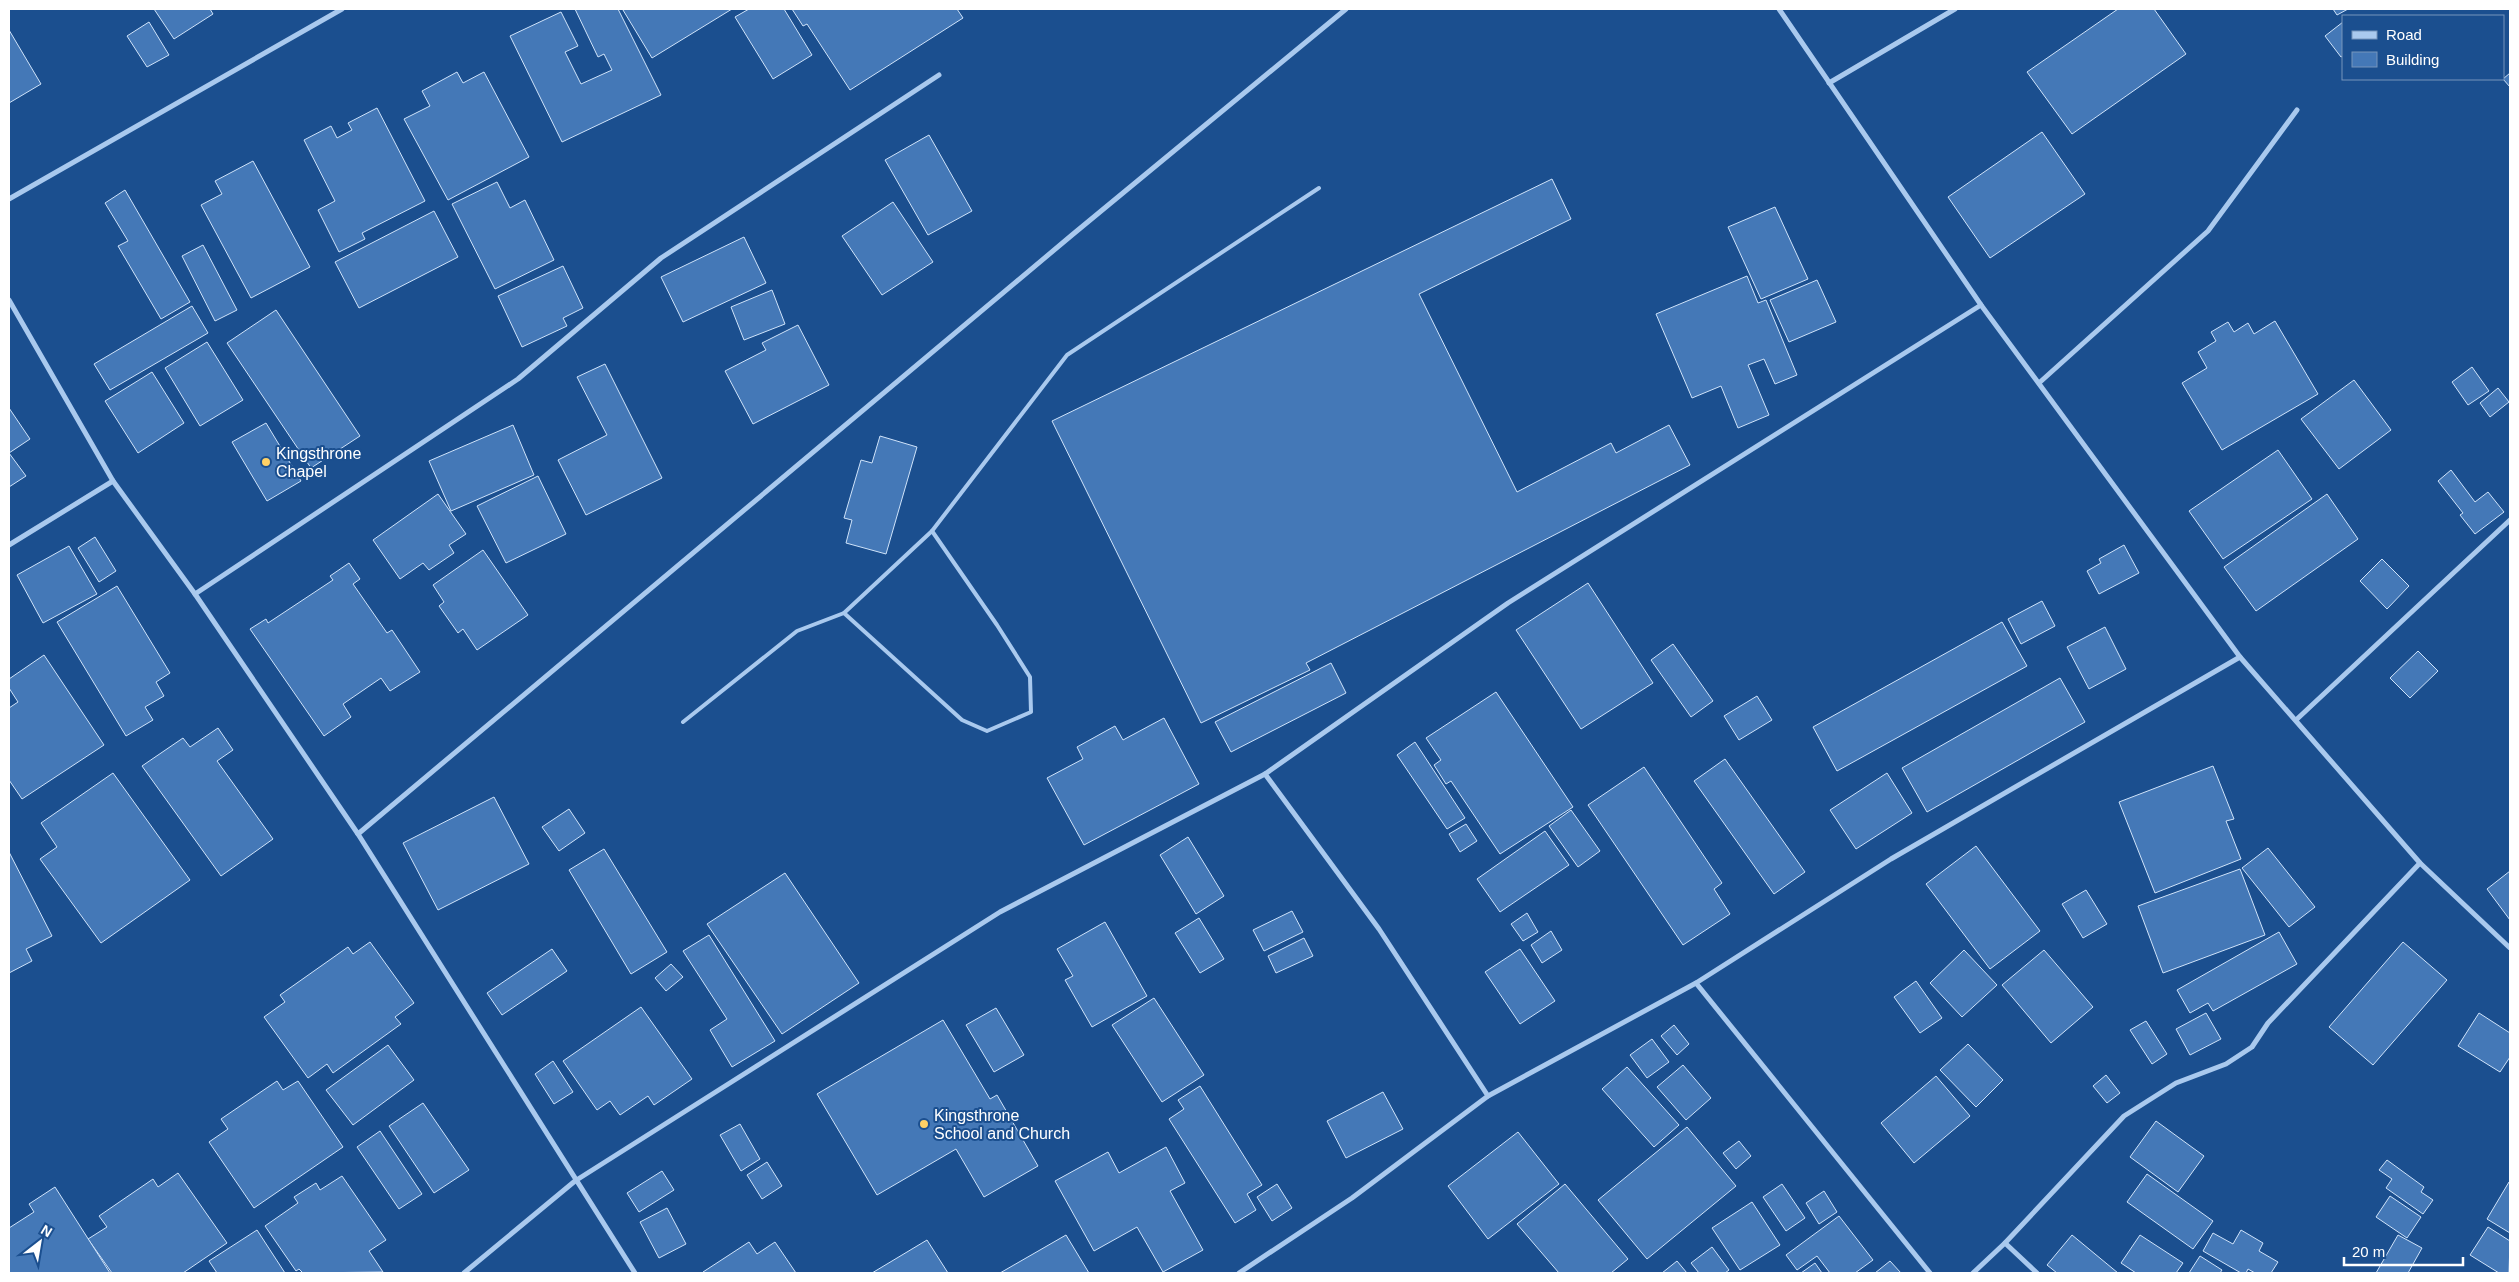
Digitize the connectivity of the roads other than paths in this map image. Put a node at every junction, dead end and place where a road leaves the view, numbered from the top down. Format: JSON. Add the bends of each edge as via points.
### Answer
{"nodes":[{"id":1,"x":342,"y":9,"type":"edge"},
{"id":2,"x":1346,"y":9,"type":"edge"},
{"id":3,"x":1779,"y":9,"type":"edge"},
{"id":4,"x":1955,"y":9,"type":"edge"},
{"id":5,"x":939,"y":75,"type":"dead end"},
{"id":6,"x":1829,"y":83,"type":"junction"},
{"id":7,"x":2297,"y":110,"type":"dead end"},
{"id":8,"x":1319,"y":188,"type":"dead end"},
{"id":9,"x":9,"y":199,"type":"edge"},
{"id":10,"x":9,"y":300,"type":"edge"},
{"id":11,"x":1981,"y":305,"type":"junction"},
{"id":12,"x":2039,"y":383,"type":"junction"},
{"id":13,"x":113,"y":481,"type":"junction"},
{"id":14,"x":2510,"y":520,"type":"edge"},
{"id":15,"x":932,"y":530,"type":"junction"},
{"id":16,"x":9,"y":545,"type":"edge"},
{"id":17,"x":196,"y":594,"type":"junction"},
{"id":18,"x":844,"y":614,"type":"junction"},
{"id":19,"x":2240,"y":657,"type":"junction"},
{"id":20,"x":2296,"y":720,"type":"junction"},
{"id":21,"x":683,"y":722,"type":"dead end"},
{"id":22,"x":1265,"y":774,"type":"junction"},
{"id":23,"x":358,"y":834,"type":"junction"},
{"id":24,"x":2420,"y":863,"type":"junction"},
{"id":25,"x":2510,"y":948,"type":"edge"},
{"id":26,"x":1696,"y":983,"type":"junction"},
{"id":27,"x":1488,"y":1096,"type":"junction"},
{"id":28,"x":575,"y":1181,"type":"junction"},
{"id":29,"x":2005,"y":1243,"type":"junction"},
{"id":30,"x":464,"y":1273,"type":"edge"},
{"id":31,"x":635,"y":1273,"type":"edge"},
{"id":32,"x":1239,"y":1273,"type":"edge"},
{"id":33,"x":1930,"y":1273,"type":"edge"},
{"id":34,"x":1973,"y":1273,"type":"edge"},
{"id":35,"x":2037,"y":1273,"type":"edge"}],
"edges":[{"from":1,"to":9,"type":"street"},
{"from":2,"to":23,"type":"street"},
{"from":3,"to":6,"type":"street"},
{"from":4,"to":6,"type":"street"},
{"from":5,"to":17,"type":"street","via":[[661,258],[518,379]]},
{"from":6,"to":11,"type":"street"},
{"from":7,"to":12,"type":"street","via":[[2208,231]]},
{"from":8,"to":15,"type":"lane","via":[[1067,355]]},
{"from":10,"to":13,"type":"street"},
{"from":11,"to":12,"type":"street"},
{"from":11,"to":22,"type":"street","via":[[1508,603]]},
{"from":12,"to":19,"type":"street"},
{"from":13,"to":16,"type":"street"},
{"from":13,"to":17,"type":"street"},
{"from":14,"to":20,"type":"street"},
{"from":15,"to":18,"type":"lane"},
{"from":15,"to":18,"type":"lane","via":[[1030,677],[1031,712],[987,732],[962,720]]},
{"from":17,"to":23,"type":"street"},
{"from":18,"to":21,"type":"lane","via":[[797,631]]},
{"from":19,"to":20,"type":"street"},
{"from":19,"to":26,"type":"street","via":[[1891,859]]},
{"from":20,"to":24,"type":"street"},
{"from":22,"to":27,"type":"street","via":[[1379,929]]},
{"from":22,"to":28,"type":"street","via":[[1000,912]]},
{"from":23,"to":28,"type":"street"},
{"from":24,"to":25,"type":"street"},
{"from":24,"to":29,"type":"street","via":[[2268,1023],[2252,1047],[2226,1064],[2176,1083],[2124,1116]]},
{"from":26,"to":27,"type":"street"},
{"from":26,"to":33,"type":"street"},
{"from":27,"to":32,"type":"street","via":[[1352,1198]]},
{"from":28,"to":30,"type":"street"},
{"from":28,"to":31,"type":"street"},
{"from":29,"to":34,"type":"street"},
{"from":29,"to":35,"type":"street"}]}
